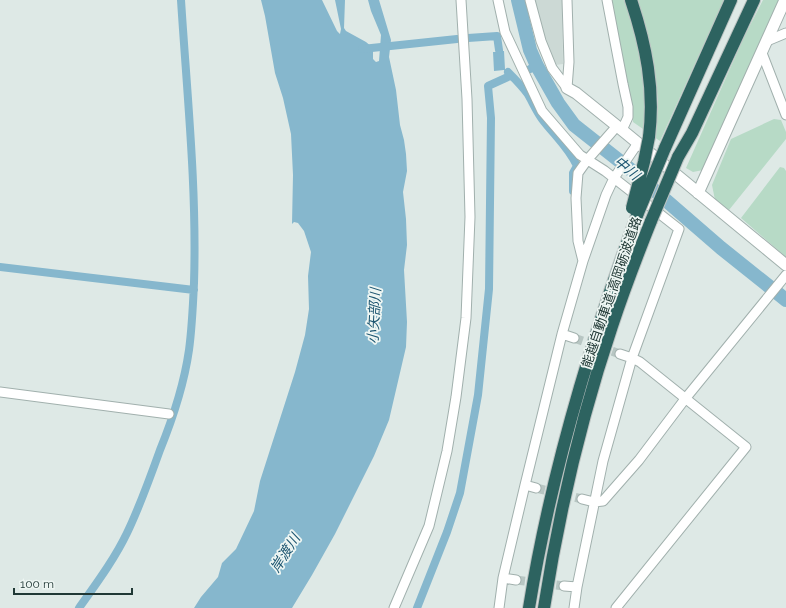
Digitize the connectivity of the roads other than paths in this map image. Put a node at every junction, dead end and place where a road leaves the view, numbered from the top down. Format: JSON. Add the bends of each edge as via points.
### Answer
{"nodes":[{"id":1,"x":461,"y":0,"type":"edge"},
{"id":2,"x":498,"y":0,"type":"edge"},
{"id":3,"x":530,"y":0,"type":"edge"},
{"id":4,"x":567,"y":0,"type":"edge"},
{"id":5,"x":607,"y":0,"type":"edge"},
{"id":6,"x":632,"y":0,"type":"edge"},
{"id":7,"x":731,"y":0,"type":"edge"},
{"id":8,"x":747,"y":0,"type":"edge"},
{"id":9,"x":754,"y":0,"type":"edge"},
{"id":10,"x":785,"y":0,"type":"edge"},
{"id":11,"x":786,"y":33,"type":"edge"},
{"id":12,"x":767,"y":41,"type":"junction"},
{"id":13,"x":762,"y":53,"type":"junction"},
{"id":14,"x":567,"y":88,"type":"junction"},
{"id":15,"x":786,"y":115,"type":"edge"},
{"id":16,"x":620,"y":128,"type":"junction"},
{"id":17,"x":638,"y":143,"type":"junction"},
{"id":18,"x":590,"y":157,"type":"junction"},
{"id":19,"x":678,"y":157,"type":"junction"},
{"id":20,"x":615,"y":176,"type":"junction"},
{"id":21,"x":698,"y":193,"type":"junction"},
{"id":22,"x":635,"y":211,"type":"junction"},
{"id":23,"x":583,"y":261,"type":"junction"},
{"id":24,"x":786,"y":265,"type":"edge"},
{"id":25,"x":786,"y":275,"type":"edge"},
{"id":26,"x":562,"y":334,"type":"junction"},
{"id":27,"x":574,"y":338,"type":"tunnel mouth"},
{"id":28,"x":620,"y":354,"type":"tunnel mouth"},
{"id":29,"x":632,"y":358,"type":"junction"},
{"id":30,"x":0,"y":392,"type":"edge"},
{"id":31,"x":685,"y":399,"type":"junction"},
{"id":32,"x":169,"y":414,"type":"dead end"},
{"id":33,"x":525,"y":485,"type":"junction"},
{"id":34,"x":536,"y":488,"type":"tunnel mouth"},
{"id":35,"x":582,"y":499,"type":"tunnel mouth"},
{"id":36,"x":594,"y":502,"type":"junction"},
{"id":37,"x":503,"y":578,"type":"junction"},
{"id":38,"x":516,"y":580,"type":"tunnel mouth"},
{"id":39,"x":564,"y":586,"type":"tunnel mouth"},
{"id":40,"x":576,"y":587,"type":"junction"},
{"id":41,"x":394,"y":608,"type":"edge"},
{"id":42,"x":499,"y":608,"type":"edge"},
{"id":43,"x":529,"y":608,"type":"edge"},
{"id":44,"x":544,"y":608,"type":"edge"},
{"id":45,"x":574,"y":608,"type":"edge"},
{"id":46,"x":616,"y":608,"type":"edge"}],
"edges":[{"from":1,"to":41,"type":"street","via":[[468,99],[470,210],[466,318],[447,451],[429,526]]},
{"from":2,"to":18,"type":"street","via":[[505,32],[542,111],[580,155]]},
{"from":3,"to":14,"type":"street","via":[[541,41],[552,68]]},
{"from":4,"to":14,"type":"street"},
{"from":5,"to":16,"type":"street","via":[[628,107],[628,117]]},
{"from":6,"to":22,"type":"highway","bridge":true,"via":[[646,51],[651,108],[649,137]]},
{"from":7,"to":22,"type":"highway","name":"能越自動車道;高岡砺波道路","bridge":true},
{"from":8,"to":19,"type":"highway","name":"能越自動車道;高岡砺波道路"},
{"from":9,"to":19,"type":"highway"},
{"from":10,"to":12,"type":"street"},
{"from":11,"to":12,"type":"street"},
{"from":12,"to":13,"type":"street"},
{"from":13,"to":15,"type":"street"},
{"from":13,"to":21,"type":"street"},
{"from":14,"to":16,"type":"street"},
{"from":16,"to":17,"type":"street"},
{"from":16,"to":18,"type":"street","via":[[603,141]]},
{"from":17,"to":20,"type":"street"},
{"from":17,"to":21,"type":"street"},
{"from":18,"to":20,"type":"street"},
{"from":18,"to":23,"type":"street","via":[[578,174],[576,198],[578,242]]},
{"from":19,"to":44,"type":"highway","name":"能越自動車道;高岡砺波道路","bridge":true,"via":[[612,326],[577,446],[561,513]]},
{"from":20,"to":23,"type":"street"},
{"from":20,"to":29,"type":"street","via":[[679,229]]},
{"from":21,"to":24,"type":"street"},
{"from":22,"to":43,"type":"highway","name":"能越自動車道;高岡砺波道路","via":[[604,292],[549,502]]},
{"from":23,"to":26,"type":"street"},
{"from":25,"to":31,"type":"street"},
{"from":26,"to":27,"type":"street"},
{"from":26,"to":33,"type":"street"},
{"from":28,"to":29,"type":"street"},
{"from":29,"to":31,"type":"street"},
{"from":29,"to":36,"type":"street"},
{"from":30,"to":32,"type":"street"},
{"from":31,"to":36,"type":"street","via":[[639,460],[603,501]]},
{"from":31,"to":46,"type":"street","via":[[746,448]]},
{"from":33,"to":34,"type":"street"},
{"from":33,"to":37,"type":"street"},
{"from":35,"to":36,"type":"street"},
{"from":36,"to":40,"type":"street"},
{"from":37,"to":38,"type":"street"},
{"from":37,"to":42,"type":"street"},
{"from":39,"to":40,"type":"street"},
{"from":40,"to":45,"type":"street"}]}
